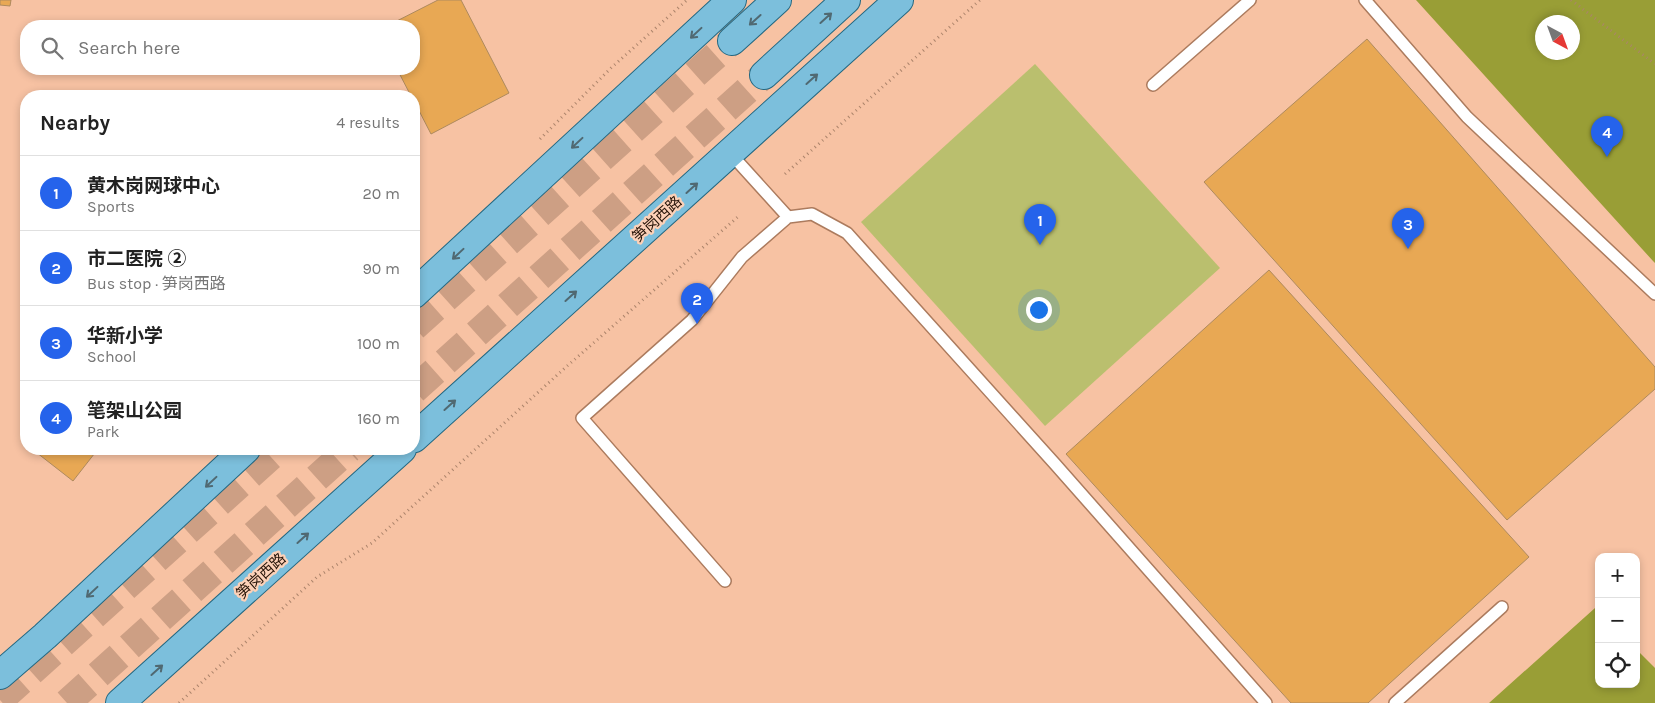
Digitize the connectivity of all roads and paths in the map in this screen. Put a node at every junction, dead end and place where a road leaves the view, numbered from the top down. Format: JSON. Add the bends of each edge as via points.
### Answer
{"nodes":[{"id":1,"x":687,"y":0,"type":"edge"},
{"id":2,"x":732,"y":0,"type":"edge"},
{"id":3,"x":777,"y":0,"type":"edge"},
{"id":4,"x":846,"y":0,"type":"edge"},
{"id":5,"x":899,"y":0,"type":"edge"},
{"id":6,"x":980,"y":0,"type":"edge"},
{"id":7,"x":1250,"y":0,"type":"edge"},
{"id":8,"x":1365,"y":0,"type":"edge"},
{"id":9,"x":1571,"y":0,"type":"edge"},
{"id":10,"x":732,"y":41,"type":"tunnel mouth"},
{"id":11,"x":1655,"y":64,"type":"edge"},
{"id":12,"x":610,"y":68,"type":"dead end"},
{"id":13,"x":764,"y":75,"type":"tunnel mouth"},
{"id":14,"x":1153,"y":85,"type":"dead end"},
{"id":15,"x":730,"y":153,"type":"junction"},
{"id":16,"x":785,"y":174,"type":"dead end"},
{"id":17,"x":740,"y":215,"type":"dead end"},
{"id":18,"x":788,"y":217,"type":"junction"},
{"id":19,"x":420,"y":288,"type":"edge"},
{"id":20,"x":1655,"y":294,"type":"edge"},
{"id":21,"x":420,"y":433,"type":"edge"},
{"id":22,"x":240,"y":455,"type":"edge"},
{"id":23,"x":395,"y":455,"type":"edge"},
{"id":24,"x":725,"y":581,"type":"dead end"},
{"id":25,"x":1502,"y":607,"type":"dead end"},
{"id":26,"x":0,"y":675,"type":"edge"},
{"id":27,"x":120,"y":703,"type":"edge"},
{"id":28,"x":180,"y":703,"type":"edge"},
{"id":29,"x":1266,"y":703,"type":"edge"},
{"id":30,"x":1395,"y":703,"type":"edge"}],
"edges":[{"from":1,"to":12,"type":"path"},
{"from":2,"to":19,"type":"main road","one_way":true},
{"from":3,"to":10,"type":"main road","one_way":true},
{"from":13,"to":4,"type":"main road","one_way":true},
{"from":15,"to":5,"type":"main road","name":"笋岗西路","one_way":true},
{"from":6,"to":16,"type":"path"},
{"from":7,"to":14,"type":"lane"},
{"from":8,"to":20,"type":"lane","via":[[1467,117]]},
{"from":9,"to":11,"type":"path"},
{"from":15,"to":18,"type":"lane"},
{"from":21,"to":15,"type":"main road","name":"笋岗西路","one_way":true},
{"from":17,"to":28,"type":"path","via":[[372,543],[317,577]]},
{"from":18,"to":24,"type":"lane","via":[[742,257],[692,320],[582,418]]},
{"from":18,"to":29,"type":"lane","via":[[812,214],[847,233]]},
{"from":22,"to":26,"type":"main road","one_way":true},
{"from":27,"to":23,"type":"main road","name":"笋岗西路","one_way":true},
{"from":25,"to":30,"type":"lane"}]}
